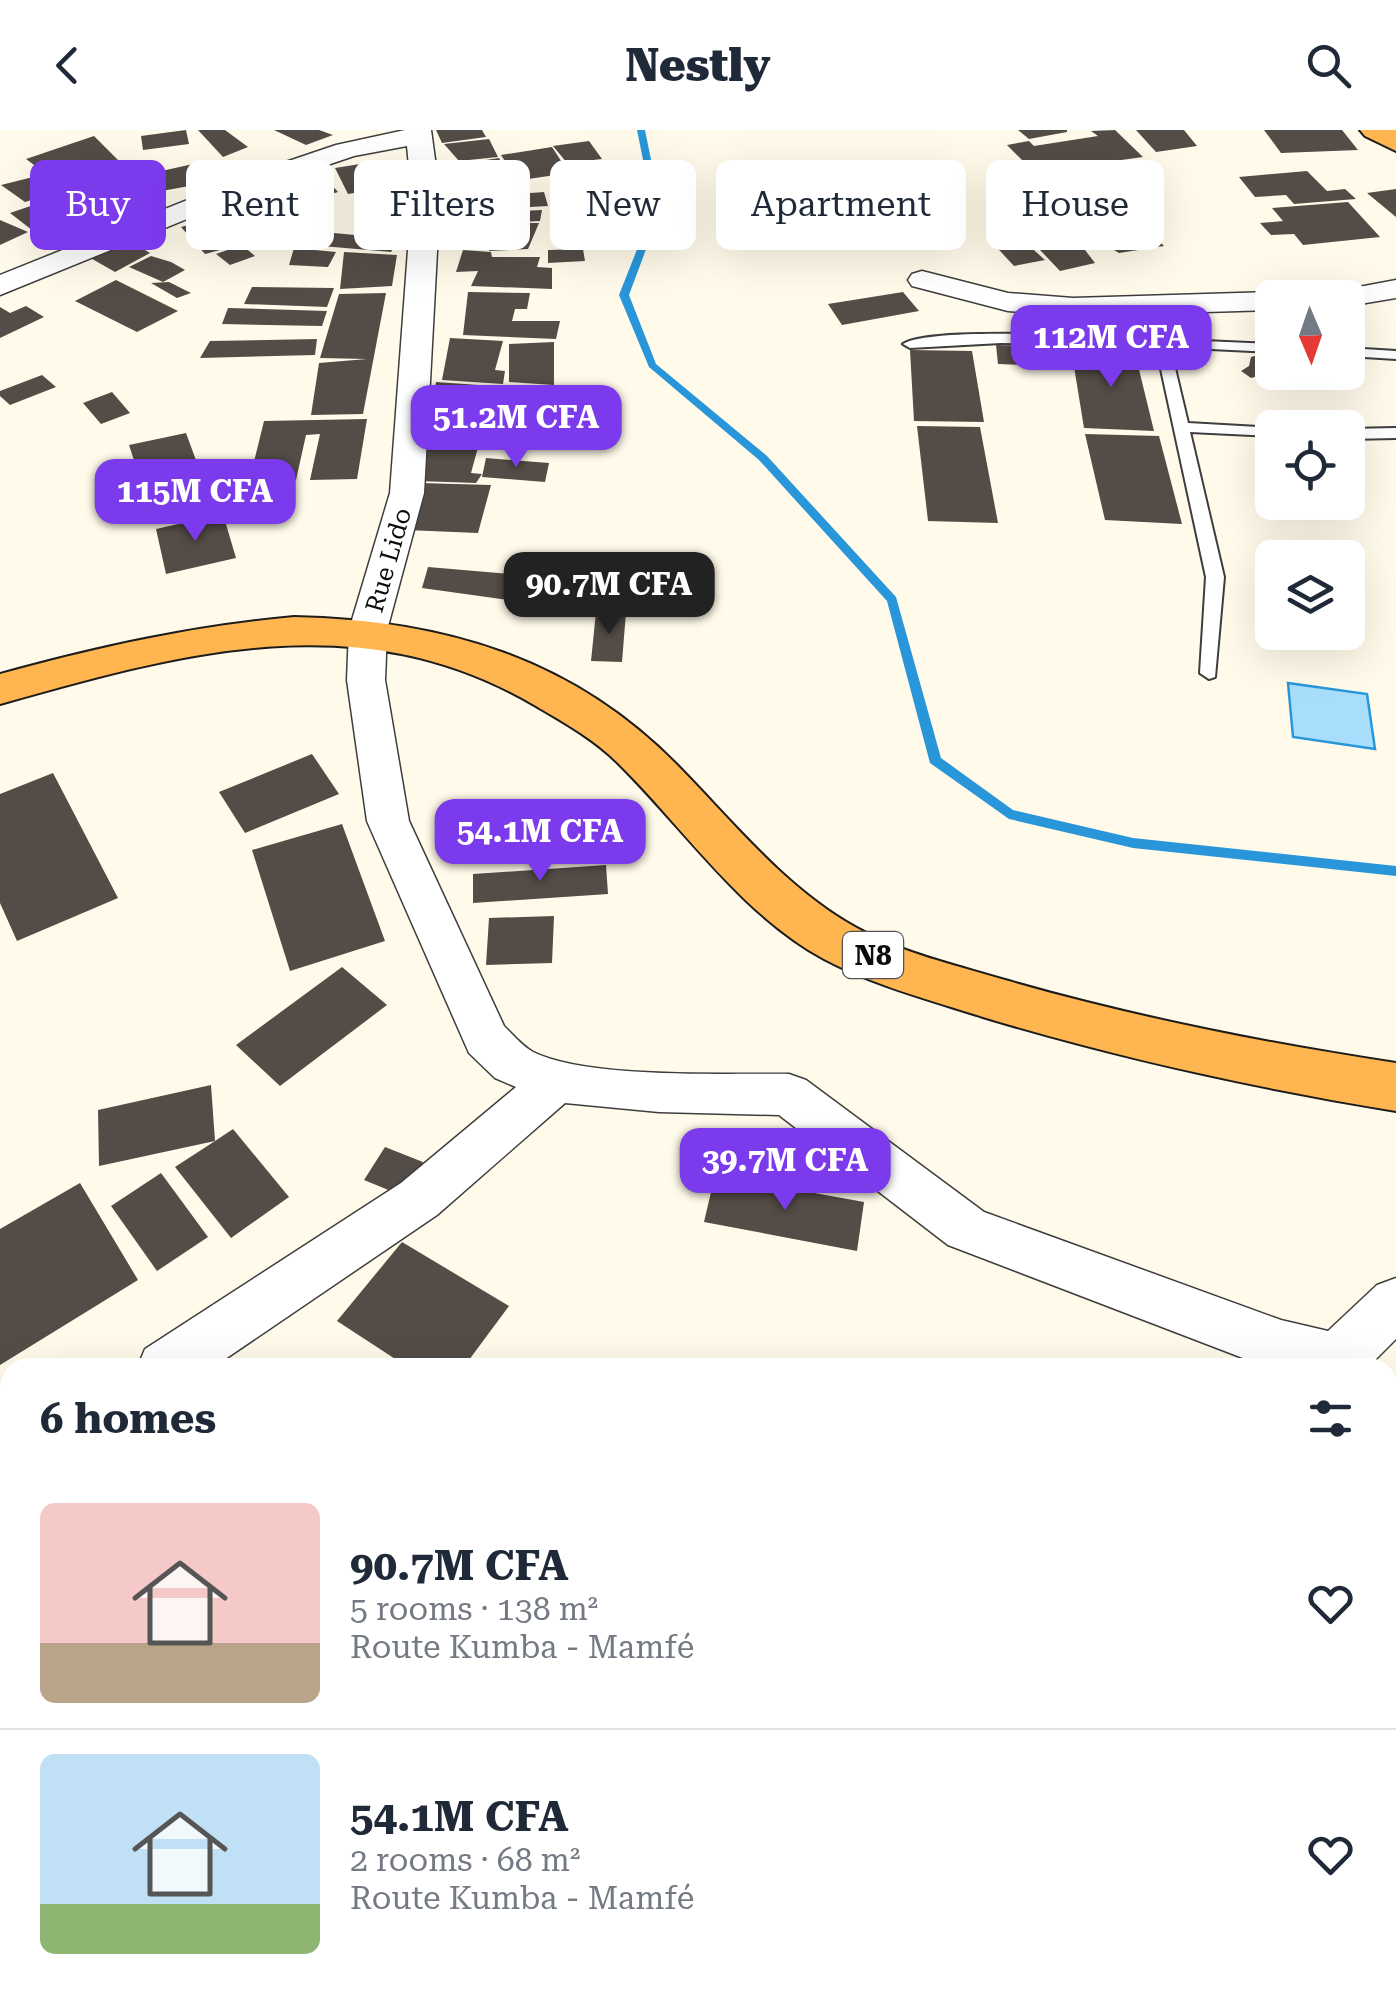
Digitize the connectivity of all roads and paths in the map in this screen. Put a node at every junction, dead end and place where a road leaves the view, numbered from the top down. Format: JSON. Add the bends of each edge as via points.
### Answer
{"nodes":[{"id":1,"x":353,"y":130,"type":"edge"},
{"id":2,"x":1375,"y":130,"type":"edge"},
{"id":3,"x":418,"y":134,"type":"edge"},
{"id":4,"x":384,"y":140,"type":"junction"},
{"id":5,"x":1396,"y":142,"type":"edge"},
{"id":6,"x":922,"y":280,"type":"dead end"},
{"id":7,"x":0,"y":286,"type":"edge"},
{"id":8,"x":1396,"y":289,"type":"edge"},
{"id":9,"x":1365,"y":294,"type":"edge"},
{"id":10,"x":1255,"y":302,"type":"edge"},
{"id":11,"x":1365,"y":307,"type":"edge"},
{"id":12,"x":1396,"y":314,"type":"edge"},
{"id":13,"x":1162,"y":341,"type":"junction"},
{"id":14,"x":910,"y":344,"type":"dead end"},
{"id":15,"x":1255,"y":347,"type":"edge"},
{"id":16,"x":1365,"y":353,"type":"edge"},
{"id":17,"x":1396,"y":355,"type":"edge"},
{"id":18,"x":1181,"y":427,"type":"junction"},
{"id":19,"x":1255,"y":430,"type":"edge"},
{"id":20,"x":1396,"y":433,"type":"edge"},
{"id":21,"x":1365,"y":434,"type":"edge"},
{"id":22,"x":368,"y":630,"type":"junction"},
{"id":23,"x":1210,"y":672,"type":"dead end"},
{"id":24,"x":0,"y":689,"type":"edge"},
{"id":25,"x":556,"y":1082,"type":"junction"},
{"id":26,"x":1396,"y":1087,"type":"edge"},
{"id":27,"x":1396,"y":1304,"type":"edge"},
{"id":28,"x":179,"y":1358,"type":"edge"},
{"id":29,"x":1333,"y":1358,"type":"edge"},
{"id":30,"x":1338,"y":1358,"type":"edge"}],
"edges":[{"from":1,"to":4,"type":"street"},
{"from":2,"to":5,"type":"highway"},
{"from":3,"to":4,"type":"street"},
{"from":3,"to":22,"type":"street","name":"Rue Lido","via":[[426,196],[407,493]]},
{"from":4,"to":7,"type":"street","via":[[318,157]]},
{"from":6,"to":10,"type":"street","via":[[1008,302],[1073,307]]},
{"from":8,"to":9,"type":"street"},
{"from":11,"to":12,"type":"street"},
{"from":13,"to":14,"type":"lane","via":[[989,336]]},
{"from":13,"to":15,"type":"lane"},
{"from":13,"to":18,"type":"lane"},
{"from":16,"to":17,"type":"lane"},
{"from":18,"to":19,"type":"lane"},
{"from":18,"to":23,"type":"lane","via":[[1215,577]]},
{"from":20,"to":21,"type":"lane"},
{"from":22,"to":24,"type":"highway","number":"N8","via":[[298,628],[196,640]]},
{"from":22,"to":25,"type":"street","name":"Rue Lido","via":[[366,680],[388,821],[486,1039],[512,1064]]},
{"from":22,"to":26,"type":"highway","number":"N8","via":[[441,642],[536,680],[629,746],[746,868],[828,936],[922,976],[1074,1023],[1253,1065]]},
{"from":25,"to":28,"type":"street","via":[[419,1199]]},
{"from":25,"to":29,"type":"street","name":"Rue Lido","via":[[789,1095],[966,1230],[1281,1346]]},
{"from":27,"to":30,"type":"street","name":"Rue Lido"}]}
